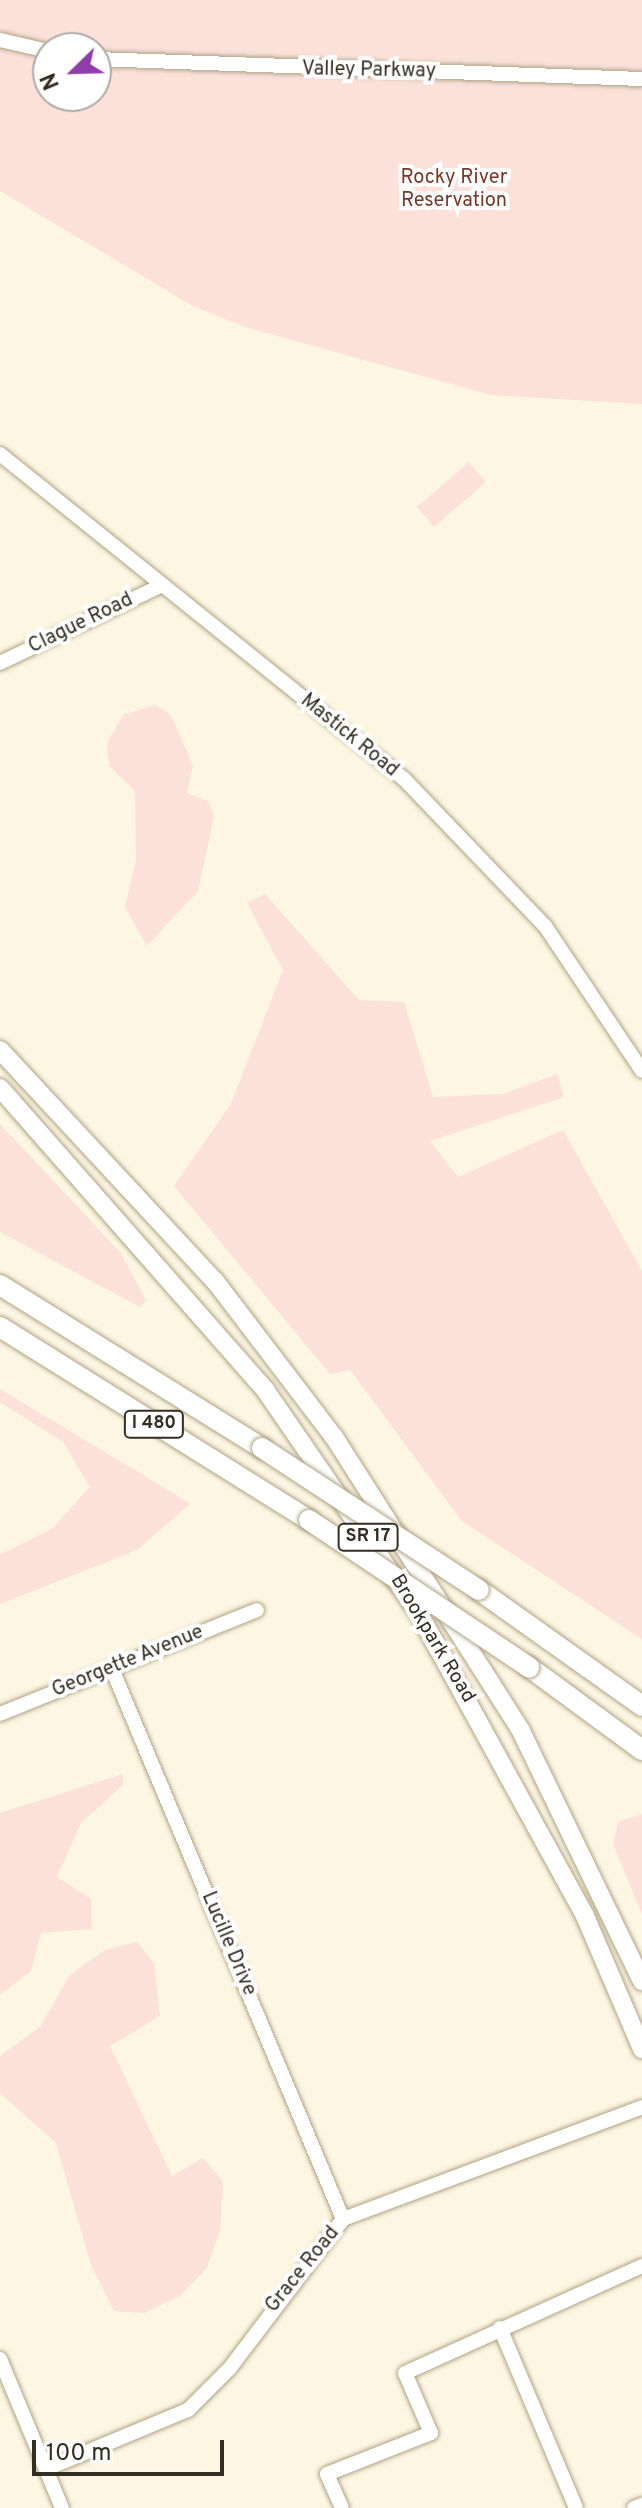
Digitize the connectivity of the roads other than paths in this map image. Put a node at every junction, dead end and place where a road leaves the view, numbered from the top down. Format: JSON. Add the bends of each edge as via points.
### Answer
{"nodes":[{"id":1,"x":0,"y":40,"type":"edge"},
{"id":2,"x":32,"y":47,"type":"edge"},
{"id":3,"x":112,"y":60,"type":"edge"},
{"id":4,"x":642,"y":79,"type":"edge"},
{"id":5,"x":0,"y":454,"type":"edge"},
{"id":6,"x":162,"y":585,"type":"junction"},
{"id":7,"x":0,"y":663,"type":"edge"},
{"id":8,"x":0,"y":1050,"type":"edge"},
{"id":9,"x":642,"y":1071,"type":"edge"},
{"id":10,"x":0,"y":1088,"type":"edge"},
{"id":11,"x":0,"y":1285,"type":"edge"},
{"id":12,"x":0,"y":1327,"type":"edge"},
{"id":13,"x":257,"y":1610,"type":"dead end"},
{"id":14,"x":112,"y":1669,"type":"junction"},
{"id":15,"x":642,"y":1706,"type":"edge"},
{"id":16,"x":0,"y":1714,"type":"edge"},
{"id":17,"x":642,"y":1750,"type":"edge"},
{"id":18,"x":642,"y":1981,"type":"edge"},
{"id":19,"x":642,"y":2049,"type":"edge"},
{"id":20,"x":642,"y":2107,"type":"edge"},
{"id":21,"x":343,"y":2219,"type":"junction"},
{"id":22,"x":642,"y":2266,"type":"edge"},
{"id":23,"x":500,"y":2328,"type":"junction"},
{"id":24,"x":0,"y":2359,"type":"edge"},
{"id":25,"x":46,"y":2469,"type":"junction"},
{"id":26,"x":642,"y":2505,"type":"edge"},
{"id":27,"x":62,"y":2508,"type":"edge"},
{"id":28,"x":342,"y":2508,"type":"edge"},
{"id":29,"x":576,"y":2508,"type":"edge"},
{"id":30,"x":634,"y":2508,"type":"edge"}],
"edges":[{"from":1,"to":2,"type":"street"},
{"from":3,"to":4,"type":"street","name":"Valley Parkway"},
{"from":5,"to":6,"type":"street","name":"Mastick Road"},
{"from":6,"to":7,"type":"street","name":"Clague Road"},
{"from":6,"to":9,"type":"street","name":"Mastick Road","via":[[404,779],[545,926]]},
{"from":8,"to":18,"type":"main road","name":"Brookpark Road","number":"SR 17","via":[[215,1281],[351,1461],[521,1731]]},
{"from":10,"to":19,"type":"main road","name":"Brookpark Road","number":"SR 17","via":[[266,1391],[418,1612],[578,1902]]},
{"from":11,"to":15,"type":"highway","number":"I 480","bridge":true,"via":[[479,1590]]},
{"from":12,"to":17,"type":"highway","number":"I 480","bridge":true,"via":[[309,1520],[529,1667]]},
{"from":13,"to":14,"type":"street","name":"Georgette Avenue"},
{"from":14,"to":16,"type":"street","name":"Georgette Avenue"},
{"from":14,"to":21,"type":"street","name":"Lucille Drive"},
{"from":20,"to":21,"type":"street","name":"Grace Road"},
{"from":21,"to":25,"type":"street","name":"Grace Road","via":[[230,2368],[188,2410]]},
{"from":22,"to":23,"type":"street"},
{"from":23,"to":28,"type":"street","via":[[405,2373],[431,2433],[327,2474]]},
{"from":23,"to":29,"type":"street"},
{"from":24,"to":25,"type":"street"},
{"from":25,"to":27,"type":"street"},
{"from":26,"to":30,"type":"street"}]}
